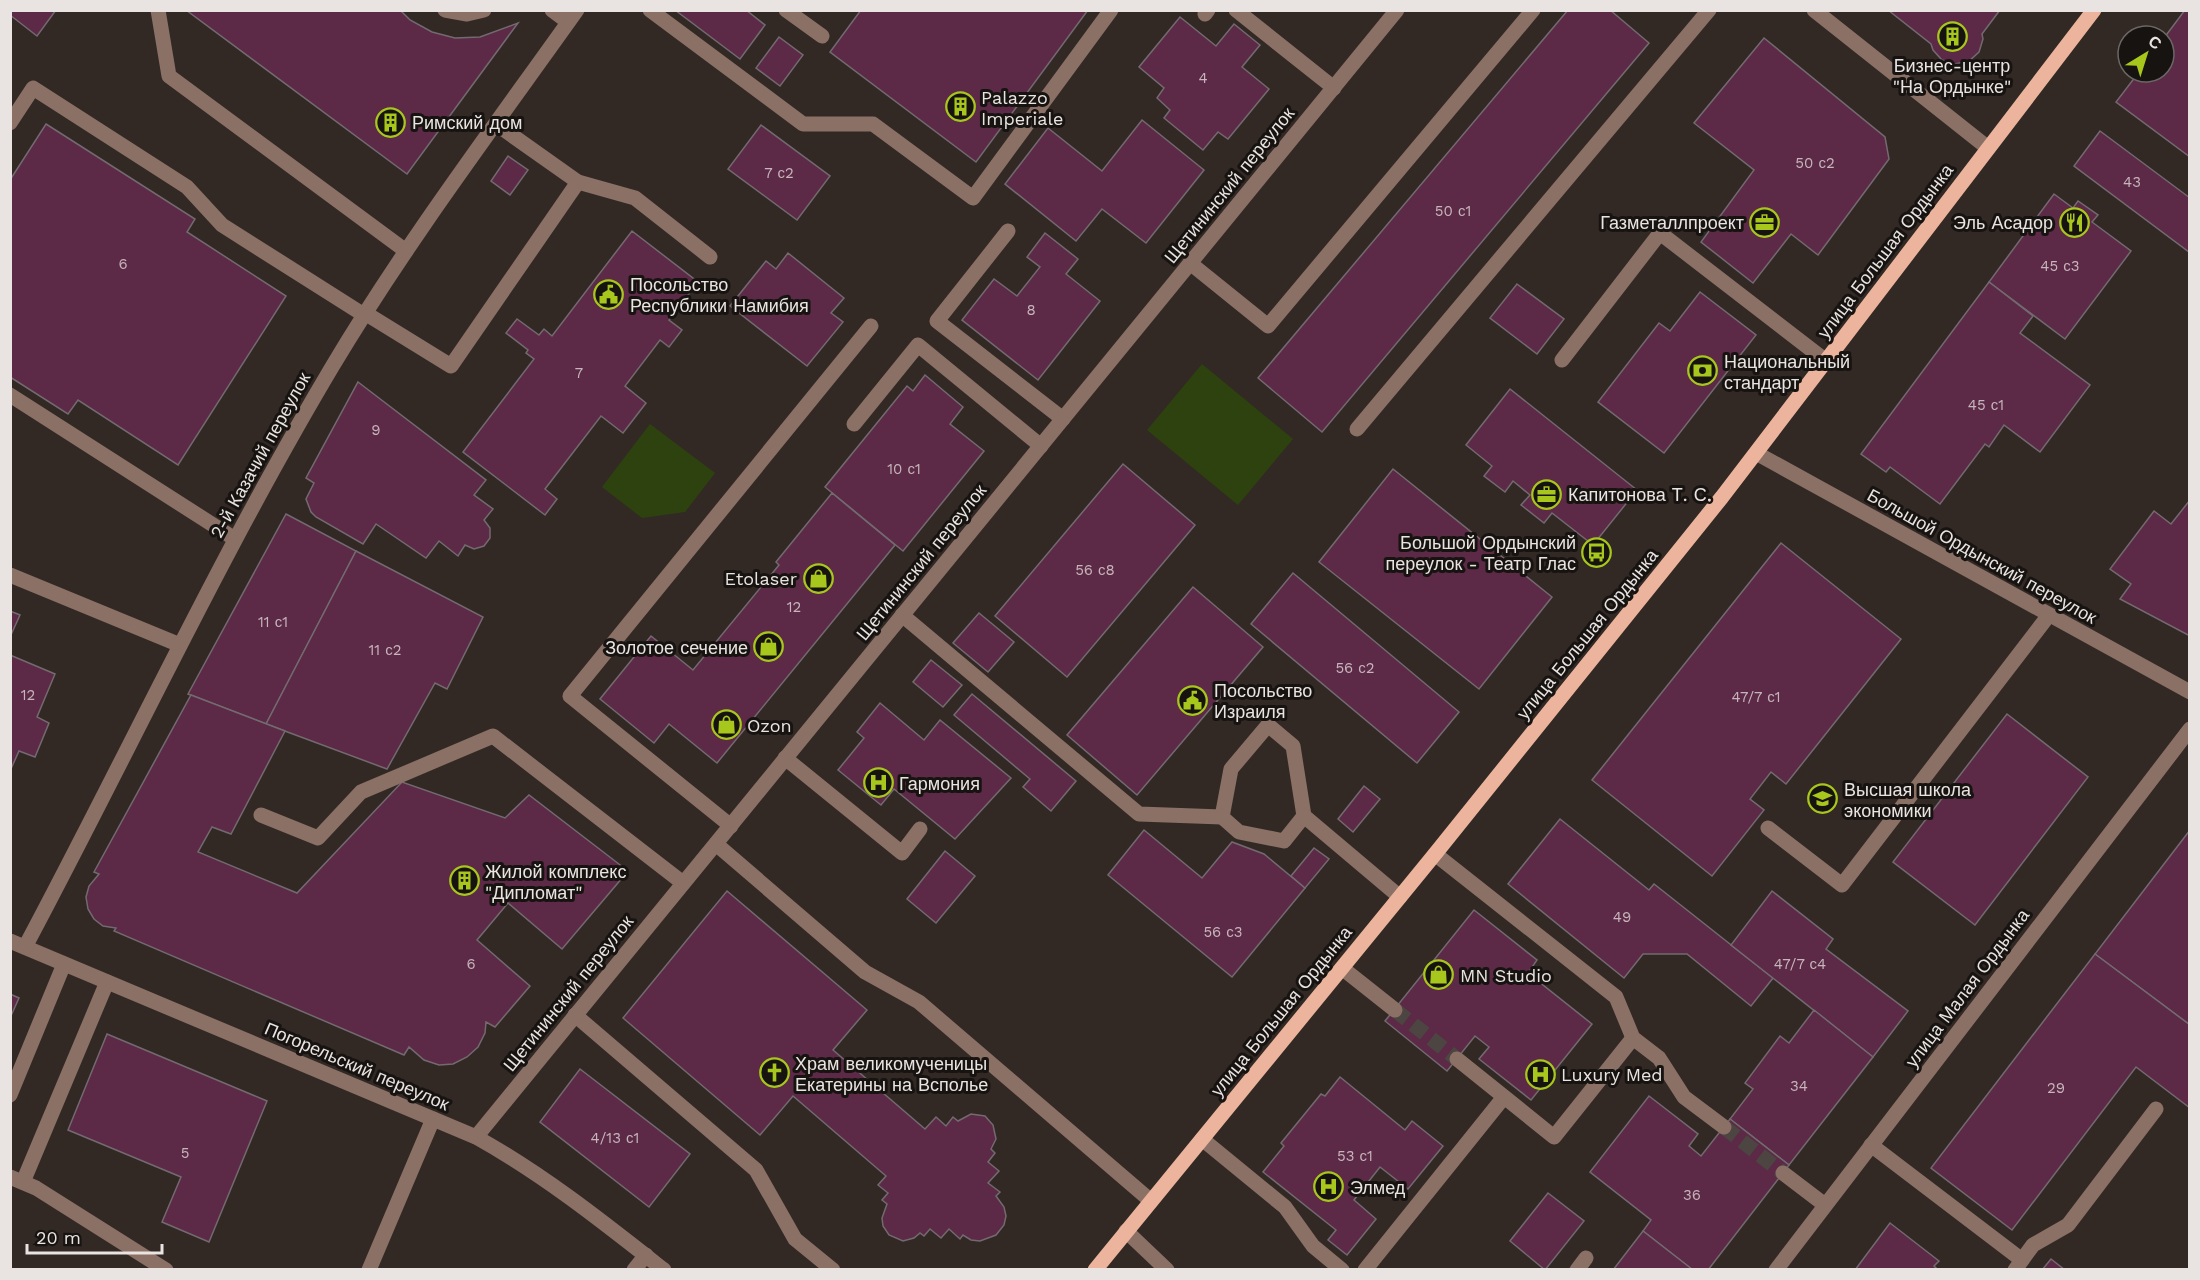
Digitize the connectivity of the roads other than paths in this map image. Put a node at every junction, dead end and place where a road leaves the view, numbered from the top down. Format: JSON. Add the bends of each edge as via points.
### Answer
{"nodes":[{"id":1,"x":158,"y":10,"type":"edge"},
{"id":2,"x":445,"y":10,"type":"edge"},
{"id":3,"x":484,"y":10,"type":"edge"},
{"id":4,"x":552,"y":10,"type":"edge"},
{"id":5,"x":650,"y":10,"type":"edge"},
{"id":6,"x":786,"y":10,"type":"edge"},
{"id":7,"x":1111,"y":10,"type":"edge"},
{"id":8,"x":1236,"y":10,"type":"edge"},
{"id":9,"x":1397,"y":10,"type":"edge"},
{"id":10,"x":1533,"y":10,"type":"edge"},
{"id":11,"x":1709,"y":10,"type":"edge"},
{"id":12,"x":1814,"y":10,"type":"edge"},
{"id":13,"x":2094,"y":10,"type":"edge"},
{"id":14,"x":572,"y":16,"type":"edge"},
{"id":15,"x":822,"y":36,"type":"dead end"},
{"id":16,"x":1334,"y":88,"type":"junction"},
{"id":17,"x":10,"y":123,"type":"edge"},
{"id":18,"x":496,"y":124,"type":"junction"},
{"id":19,"x":1988,"y":148,"type":"junction"},
{"id":20,"x":578,"y":182,"type":"junction"},
{"id":21,"x":1008,"y":231,"type":"dead end"},
{"id":22,"x":406,"y":250,"type":"junction"},
{"id":23,"x":710,"y":257,"type":"dead end"},
{"id":24,"x":1190,"y":263,"type":"junction"},
{"id":25,"x":364,"y":314,"type":"junction"},
{"id":26,"x":871,"y":326,"type":"dead end"},
{"id":27,"x":1562,"y":360,"type":"dead end"},
{"id":28,"x":1826,"y":361,"type":"junction"},
{"id":29,"x":10,"y":395,"type":"edge"},
{"id":30,"x":1063,"y":419,"type":"junction"},
{"id":31,"x":854,"y":424,"type":"dead end"},
{"id":32,"x":1357,"y":429,"type":"dead end"},
{"id":33,"x":1041,"y":446,"type":"junction"},
{"id":34,"x":1756,"y":453,"type":"junction"},
{"id":35,"x":235,"y":538,"type":"junction"},
{"id":36,"x":10,"y":575,"type":"edge"},
{"id":37,"x":902,"y":615,"type":"junction"},
{"id":38,"x":2049,"y":615,"type":"junction"},
{"id":39,"x":180,"y":645,"type":"junction"},
{"id":40,"x":2190,"y":692,"type":"edge"},
{"id":41,"x":2190,"y":729,"type":"edge"},
{"id":42,"x":785,"y":758,"type":"junction"},
{"id":43,"x":261,"y":815,"type":"dead end"},
{"id":44,"x":1304,"y":816,"type":"junction"},
{"id":45,"x":1222,"y":817,"type":"junction"},
{"id":46,"x":731,"y":826,"type":"junction"},
{"id":47,"x":1768,"y":828,"type":"dead end"},
{"id":48,"x":920,"y":829,"type":"dead end"},
{"id":49,"x":716,"y":844,"type":"junction"},
{"id":50,"x":1435,"y":854,"type":"junction"},
{"id":51,"x":683,"y":883,"type":"junction"},
{"id":52,"x":1400,"y":897,"type":"junction"},
{"id":53,"x":18,"y":944,"type":"edge"},
{"id":54,"x":64,"y":964,"type":"junction"},
{"id":55,"x":1342,"y":968,"type":"junction"},
{"id":56,"x":107,"y":982,"type":"junction"},
{"id":57,"x":1395,"y":1010,"type":"tunnel mouth"},
{"id":58,"x":575,"y":1015,"type":"junction"},
{"id":59,"x":1633,"y":1038,"type":"junction"},
{"id":60,"x":1457,"y":1059,"type":"tunnel mouth"},
{"id":61,"x":10,"y":1095,"type":"edge"},
{"id":62,"x":1504,"y":1097,"type":"junction"},
{"id":63,"x":2156,"y":1109,"type":"dead end"},
{"id":64,"x":433,"y":1119,"type":"junction"},
{"id":65,"x":1724,"y":1127,"type":"tunnel mouth"},
{"id":66,"x":476,"y":1137,"type":"junction"},
{"id":67,"x":1202,"y":1139,"type":"junction"},
{"id":68,"x":1871,"y":1145,"type":"junction"},
{"id":69,"x":1783,"y":1173,"type":"tunnel mouth"},
{"id":70,"x":17,"y":1179,"type":"edge"},
{"id":71,"x":1151,"y":1201,"type":"junction"},
{"id":72,"x":1826,"y":1205,"type":"junction"},
{"id":73,"x":1126,"y":1232,"type":"junction"},
{"id":74,"x":646,"y":1255,"type":"junction"},
{"id":75,"x":2018,"y":1265,"type":"edge"},
{"id":76,"x":166,"y":1269,"type":"edge"},
{"id":77,"x":369,"y":1269,"type":"edge"},
{"id":78,"x":634,"y":1269,"type":"edge"},
{"id":79,"x":664,"y":1269,"type":"edge"},
{"id":80,"x":833,"y":1269,"type":"edge"},
{"id":81,"x":1095,"y":1269,"type":"edge"},
{"id":82,"x":1167,"y":1269,"type":"edge"},
{"id":83,"x":1342,"y":1269,"type":"edge"},
{"id":84,"x":1365,"y":1269,"type":"edge"},
{"id":85,"x":1776,"y":1269,"type":"edge"}],
"edges":[{"from":1,"to":22,"type":"street","via":[[168,76]]},
{"from":2,"to":3,"type":"street","via":[[467,14]]},
{"from":4,"to":14,"type":"street"},
{"from":5,"to":7,"type":"street","via":[[803,124],[873,124],[973,198]]},
{"from":6,"to":15,"type":"street"},
{"from":8,"to":16,"type":"street"},
{"from":9,"to":16,"type":"street","name":"Щетининский переулок"},
{"from":10,"to":24,"type":"street","via":[[1268,326]]},
{"from":11,"to":32,"type":"street"},
{"from":12,"to":19,"type":"street"},
{"from":13,"to":19,"type":"main road","name":"улица Большая Ордынка"},
{"from":14,"to":18,"type":"street","name":"2-й Казачий переулок"},
{"from":16,"to":24,"type":"street","name":"Щетининский переулок"},
{"from":17,"to":25,"type":"street","via":[[33,88],[187,187],[222,225]]},
{"from":18,"to":20,"type":"street"},
{"from":18,"to":22,"type":"street","name":"2-й Казачий переулок"},
{"from":19,"to":28,"type":"main road","name":"улица Большая Ордынка"},
{"from":20,"to":23,"type":"street","via":[[635,198]]},
{"from":20,"to":25,"type":"street","via":[[451,366]]},
{"from":21,"to":30,"type":"street","via":[[937,321]]},
{"from":22,"to":25,"type":"street","name":"2-й Казачий переулок"},
{"from":24,"to":30,"type":"street","name":"Щетининский переулок"},
{"from":25,"to":35,"type":"street","name":"2-й Казачий переулок"},
{"from":26,"to":46,"type":"street","via":[[570,696]]},
{"from":27,"to":28,"type":"street","via":[[1660,233]]},
{"from":28,"to":34,"type":"main road","name":"улица Большая Ордынка"},
{"from":29,"to":35,"type":"street"},
{"from":30,"to":33,"type":"street","name":"Щетининский переулок"},
{"from":31,"to":33,"type":"street","via":[[918,345]]},
{"from":33,"to":37,"type":"street","name":"Щетининский переулок"},
{"from":34,"to":38,"type":"street","name":"Большой Ордынский переулок"},
{"from":34,"to":50,"type":"main road","name":"улица Большая Ордынка"},
{"from":35,"to":39,"type":"street","name":"2-й Казачий переулок"},
{"from":36,"to":39,"type":"street"},
{"from":37,"to":42,"type":"street","name":"Щетининский переулок"},
{"from":37,"to":45,"type":"street","via":[[1138,814]]},
{"from":38,"to":40,"type":"street","name":"Большой Ордынский переулок"},
{"from":38,"to":47,"type":"street","via":[[1842,885]]},
{"from":39,"to":53,"type":"street","name":"2-й Казачий переулок"},
{"from":41,"to":68,"type":"street","name":"улица Малая Ордынка"},
{"from":42,"to":46,"type":"street","name":"Щетининский переулок"},
{"from":42,"to":48,"type":"street","via":[[902,853]]},
{"from":43,"to":51,"type":"street","via":[[318,838],[361,792],[493,736]]},
{"from":44,"to":45,"type":"street","via":[[1284,841],[1239,832]]},
{"from":44,"to":45,"type":"street","via":[[1293,746],[1268,725],[1231,770]]},
{"from":44,"to":52,"type":"street"},
{"from":46,"to":49,"type":"street","name":"Щетининский переулок"},
{"from":49,"to":51,"type":"street","name":"Щетининский переулок"},
{"from":49,"to":71,"type":"street","via":[[865,972],[919,1002]]},
{"from":50,"to":52,"type":"main road","name":"улица Большая Ордынка"},
{"from":50,"to":59,"type":"street","via":[[1616,997]]},
{"from":51,"to":58,"type":"street","name":"Щетининский переулок"},
{"from":52,"to":55,"type":"main road","name":"улица Большая Ордынка"},
{"from":53,"to":54,"type":"street","name":"Погорельский переулок"},
{"from":54,"to":56,"type":"street","name":"Погорельский переулок"},
{"from":54,"to":61,"type":"street"},
{"from":55,"to":57,"type":"street"},
{"from":55,"to":67,"type":"main road","name":"улица Большая Ордынка"},
{"from":56,"to":64,"type":"street","name":"Погорельский переулок"},
{"from":56,"to":70,"type":"street"},
{"from":58,"to":66,"type":"street","name":"Щетининский переулок"},
{"from":58,"to":80,"type":"street","via":[[756,1170],[795,1239]]},
{"from":59,"to":62,"type":"street","via":[[1554,1137]]},
{"from":59,"to":65,"type":"street","via":[[1659,1058],[1684,1097]]},
{"from":60,"to":62,"type":"street"},
{"from":62,"to":84,"type":"street"},
{"from":63,"to":75,"type":"street","via":[[2068,1225],[2033,1245]]},
{"from":64,"to":66,"type":"street","name":"Погорельский переулок"},
{"from":64,"to":77,"type":"street"},
{"from":66,"to":74,"type":"street","name":"Погорельский переулок","via":[[562,1191]]},
{"from":67,"to":71,"type":"main road","name":"улица Большая Ордынка"},
{"from":67,"to":83,"type":"street","via":[[1285,1207],[1313,1246]]},
{"from":68,"to":72,"type":"street","name":"улица Малая Ордынка"},
{"from":68,"to":75,"type":"street"},
{"from":69,"to":72,"type":"street"},
{"from":70,"to":76,"type":"street"},
{"from":71,"to":73,"type":"main road","name":"улица Большая Ордынка"},
{"from":72,"to":85,"type":"street","name":"улица Малая Ордынка"},
{"from":73,"to":81,"type":"main road","name":"улица Большая Ордынка"},
{"from":73,"to":82,"type":"street"},
{"from":74,"to":78,"type":"street"},
{"from":74,"to":79,"type":"street","name":"Погорельский переулок"}]}
